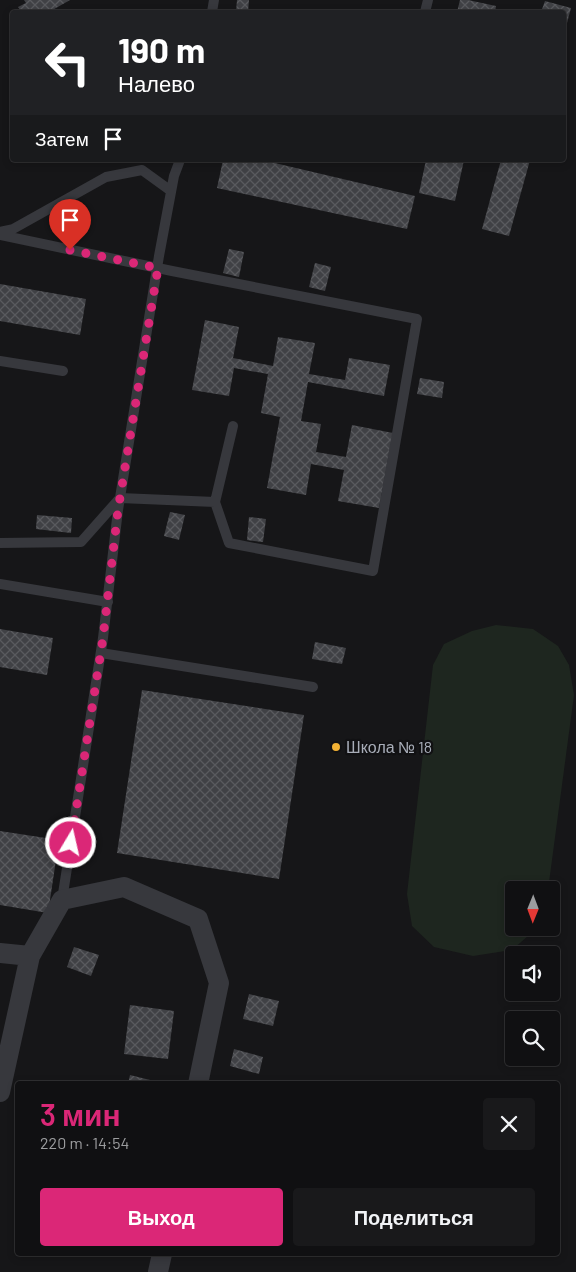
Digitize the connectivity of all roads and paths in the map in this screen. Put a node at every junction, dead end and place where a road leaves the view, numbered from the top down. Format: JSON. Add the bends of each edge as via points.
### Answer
{"nodes":[{"id":1,"x":179,"y":162,"type":"edge"},
{"id":2,"x":172,"y":191,"type":"junction"},
{"id":3,"x":0,"y":233,"type":"edge"},
{"id":4,"x":158,"y":268,"type":"junction"},
{"id":5,"x":0,"y":361,"type":"edge"},
{"id":6,"x":64,"y":371,"type":"dead end"},
{"id":7,"x":232,"y":426,"type":"dead end"},
{"id":8,"x":120,"y":498,"type":"junction"},
{"id":9,"x":215,"y":502,"type":"junction"},
{"id":10,"x":0,"y":543,"type":"edge"},
{"id":11,"x":0,"y":584,"type":"edge"},
{"id":12,"x":108,"y":602,"type":"junction"},
{"id":13,"x":100,"y":654,"type":"junction"},
{"id":14,"x":313,"y":687,"type":"dead end"},
{"id":15,"x":62,"y":900,"type":"junction"},
{"id":16,"x":0,"y":953,"type":"edge"},
{"id":17,"x":30,"y":956,"type":"junction"},
{"id":18,"x":199,"y":1081,"type":"edge"},
{"id":19,"x":0,"y":1092,"type":"edge"},
{"id":20,"x":162,"y":1256,"type":"edge"},
{"id":21,"x":158,"y":1272,"type":"edge"}],
"edges":[{"from":1,"to":2,"type":"lane"},
{"from":2,"to":3,"type":"lane","via":[[142,170],[106,177],[13,229]]},
{"from":2,"to":4,"type":"lane"},
{"from":3,"to":4,"type":"lane"},
{"from":4,"to":8,"type":"lane"},
{"from":4,"to":9,"type":"lane","via":[[417,319],[373,570],[230,542]]},
{"from":5,"to":6,"type":"lane"},
{"from":7,"to":9,"type":"lane"},
{"from":8,"to":9,"type":"lane"},
{"from":8,"to":10,"type":"lane","via":[[81,542]]},
{"from":8,"to":12,"type":"lane"},
{"from":11,"to":12,"type":"lane"},
{"from":12,"to":13,"type":"lane"},
{"from":13,"to":14,"type":"lane"},
{"from":13,"to":15,"type":"lane"},
{"from":15,"to":17,"type":"street"},
{"from":15,"to":18,"type":"street","via":[[124,887],[198,919],[219,983]]},
{"from":16,"to":17,"type":"street"},
{"from":17,"to":19,"type":"street"},
{"from":20,"to":21,"type":"street"}]}
